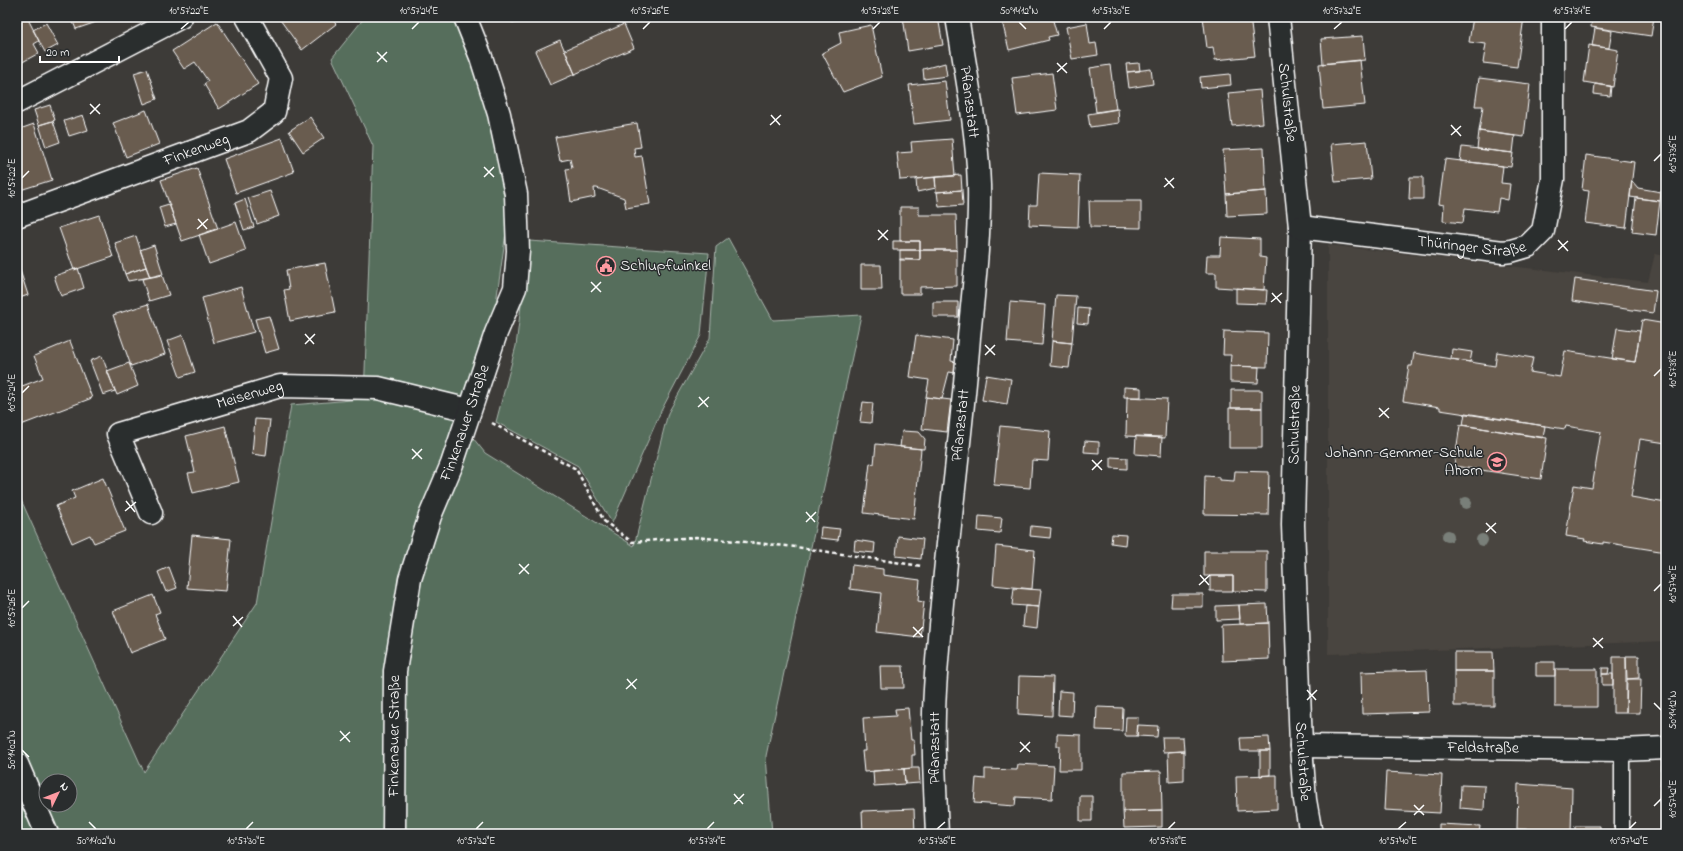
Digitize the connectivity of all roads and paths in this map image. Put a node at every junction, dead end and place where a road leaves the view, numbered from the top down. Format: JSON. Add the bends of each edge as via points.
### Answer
{"nodes":[{"id":1,"x":181,"y":17,"type":"edge"},
{"id":2,"x":247,"y":17,"type":"edge"},
{"id":3,"x":465,"y":17,"type":"edge"},
{"id":4,"x":957,"y":17,"type":"edge"},
{"id":5,"x":1278,"y":17,"type":"edge"},
{"id":6,"x":1554,"y":17,"type":"edge"},
{"id":7,"x":17,"y":102,"type":"edge"},
{"id":8,"x":17,"y":216,"type":"edge"},
{"id":9,"x":1300,"y":227,"type":"junction"},
{"id":10,"x":469,"y":410,"type":"junction"},
{"id":11,"x":151,"y":513,"type":"dead end"},
{"id":12,"x":945,"y":569,"type":"junction"},
{"id":13,"x":1301,"y":746,"type":"junction"},
{"id":14,"x":1666,"y":748,"type":"edge"},
{"id":15,"x":1622,"y":750,"type":"junction"},
{"id":16,"x":17,"y":764,"type":"edge"},
{"id":17,"x":47,"y":834,"type":"edge"},
{"id":18,"x":394,"y":834,"type":"edge"},
{"id":19,"x":937,"y":834,"type":"edge"},
{"id":20,"x":1311,"y":834,"type":"edge"},
{"id":21,"x":1622,"y":834,"type":"edge"}],
"edges":[{"from":1,"to":7,"type":"street"},
{"from":2,"to":8,"type":"street","name":"Finkenweg","via":[[281,78],[274,112],[249,131]]},
{"from":3,"to":10,"type":"street","name":"Finkenauer Straße","via":[[499,114],[516,194],[518,251],[515,288]]},
{"from":4,"to":12,"type":"street","name":"Pflanzstatt","via":[[971,104],[979,184],[966,378]]},
{"from":5,"to":9,"type":"street","name":"Schulstraße"},
{"from":6,"to":9,"type":"street","name":"Thüringer Straße","via":[[1553,179],[1543,231],[1528,246],[1503,252]]},
{"from":9,"to":13,"type":"street","name":"Schulstraße","via":[[1292,525]]},
{"from":10,"to":11,"type":"street","name":"Meisenweg","via":[[378,388],[280,386],[118,434]]},
{"from":10,"to":12,"type":"path","via":[[576,469],[604,521],[632,542],[696,537],[796,547]]},
{"from":10,"to":18,"type":"street","name":"Finkenauer Straße","via":[[410,579],[395,671]]},
{"from":12,"to":19,"type":"street","name":"Pflanzstatt","via":[[935,690],[933,762]]},
{"from":13,"to":15,"type":"street","name":"Feldstraße"},
{"from":13,"to":20,"type":"street","name":"Schulstraße","via":[[1305,800]]},
{"from":14,"to":15,"type":"street","name":"Feldstraße"},
{"from":15,"to":21,"type":"lane"},
{"from":16,"to":17,"type":"street"}]}
